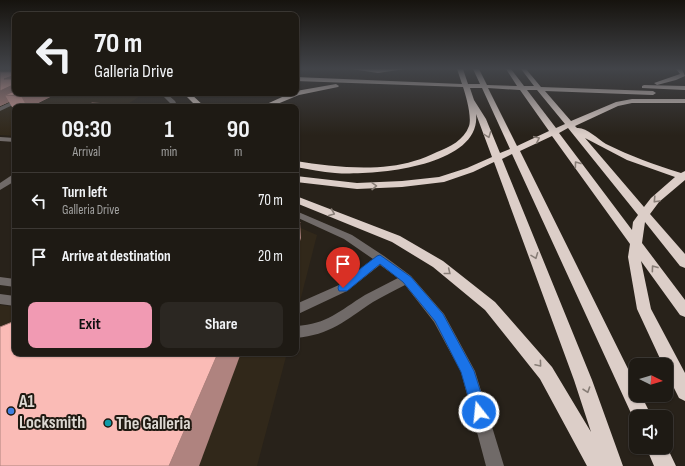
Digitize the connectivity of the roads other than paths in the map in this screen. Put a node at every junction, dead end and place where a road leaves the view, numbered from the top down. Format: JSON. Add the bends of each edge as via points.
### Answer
{"nodes":[{"id":1,"x":468,"y":91,"type":"edge"},
{"id":2,"x":486,"y":91,"type":"edge"},
{"id":3,"x":524,"y":91,"type":"edge"},
{"id":4,"x":542,"y":91,"type":"edge"},
{"id":5,"x":649,"y":91,"type":"edge"},
{"id":6,"x":685,"y":95,"type":"edge"},
{"id":7,"x":28,"y":96,"type":"edge"},
{"id":8,"x":167,"y":96,"type":"edge"},
{"id":9,"x":189,"y":96,"type":"edge"},
{"id":10,"x":289,"y":96,"type":"edge"},
{"id":11,"x":471,"y":100,"type":"junction"},
{"id":12,"x":685,"y":101,"type":"edge"},
{"id":13,"x":174,"y":104,"type":"edge"},
{"id":14,"x":198,"y":104,"type":"edge"},
{"id":15,"x":270,"y":104,"type":"edge"},
{"id":16,"x":0,"y":109,"type":"edge"},
{"id":17,"x":567,"y":123,"type":"junction"},
{"id":18,"x":0,"y":139,"type":"edge"},
{"id":19,"x":12,"y":140,"type":"edge"},
{"id":20,"x":299,"y":164,"type":"edge"},
{"id":21,"x":685,"y":176,"type":"edge"},
{"id":22,"x":12,"y":179,"type":"edge"},
{"id":23,"x":299,"y":179,"type":"edge"},
{"id":24,"x":0,"y":187,"type":"edge"},
{"id":25,"x":299,"y":200,"type":"edge"},
{"id":26,"x":299,"y":215,"type":"edge"},
{"id":27,"x":380,"y":258,"type":"junction"},
{"id":28,"x":685,"y":263,"type":"edge"},
{"id":29,"x":407,"y":279,"type":"junction"},
{"id":30,"x":0,"y":281,"type":"edge"},
{"id":31,"x":12,"y":283,"type":"edge"},
{"id":32,"x":0,"y":299,"type":"edge"},
{"id":33,"x":12,"y":301,"type":"edge"},
{"id":34,"x":299,"y":309,"type":"edge"},
{"id":35,"x":685,"y":311,"type":"edge"},
{"id":36,"x":299,"y":332,"type":"edge"},
{"id":37,"x":685,"y":392,"type":"edge"},
{"id":38,"x":639,"y":410,"type":"edge"},
{"id":39,"x":659,"y":454,"type":"edge"},
{"id":40,"x":494,"y":466,"type":"edge"},
{"id":41,"x":599,"y":466,"type":"edge"},
{"id":42,"x":612,"y":466,"type":"edge"},
{"id":43,"x":665,"y":466,"type":"edge"}],
"edges":[{"from":1,"to":11,"type":"highway"},
{"from":2,"to":38,"type":"highway"},
{"from":35,"to":3,"type":"highway","one_way":true},
{"from":4,"to":17,"type":"highway"},
{"from":5,"to":6,"type":"highway"},
{"from":7,"to":16,"type":"street"},
{"from":8,"to":13,"type":"street"},
{"from":9,"to":14,"type":"highway"},
{"from":10,"to":15,"type":"highway"},
{"from":11,"to":20,"type":"highway","via":[[472,126],[463,142],[416,164],[388,169],[336,170]]},
{"from":11,"to":42,"type":"highway","one_way":true,"via":[[482,119],[577,365]]},
{"from":23,"to":12,"type":"highway","one_way":true,"via":[[335,184],[381,185],[440,180],[470,170],[616,104],[632,100]]},
{"from":17,"to":21,"type":"highway","via":[[623,155],[655,168]]},
{"from":17,"to":28,"type":"highway"},
{"from":18,"to":19,"type":"street"},
{"from":21,"to":37,"type":"highway","one_way":true,"via":[[655,200],[639,222],[634,257],[644,309]]},
{"from":22,"to":24,"type":"street"},
{"from":25,"to":41,"type":"highway","one_way":true,"via":[[396,239],[438,264],[490,306],[546,373]]},
{"from":26,"to":27,"type":"street","via":[[348,237]]},
{"from":27,"to":29,"type":"street"},
{"from":27,"to":34,"type":"street","via":[[343,288]]},
{"from":29,"to":36,"type":"street","via":[[378,293],[340,320],[310,332]]},
{"from":29,"to":40,"type":"street","via":[[439,318],[468,371]]},
{"from":30,"to":31,"type":"street"},
{"from":32,"to":33,"type":"street"},
{"from":39,"to":43,"type":"highway"}]}
